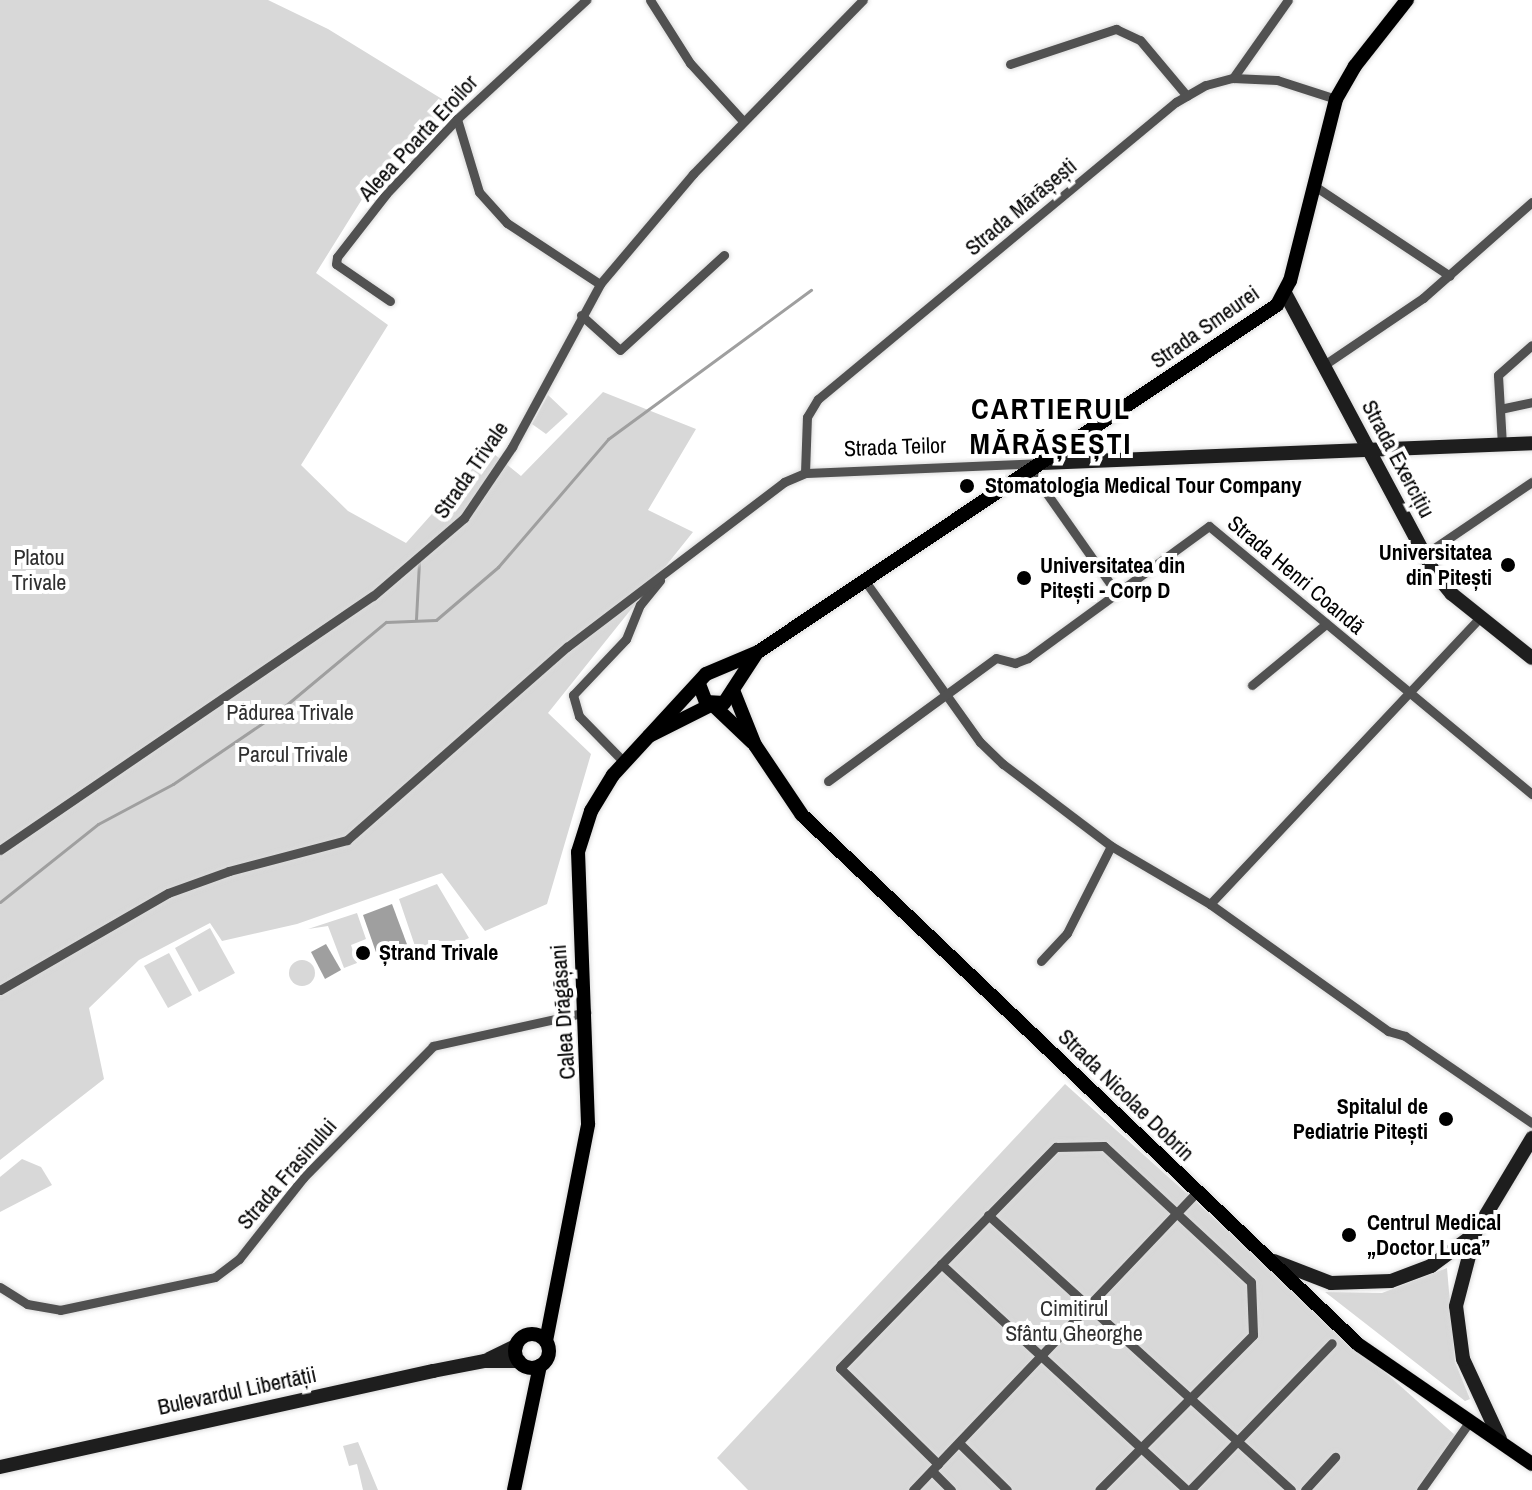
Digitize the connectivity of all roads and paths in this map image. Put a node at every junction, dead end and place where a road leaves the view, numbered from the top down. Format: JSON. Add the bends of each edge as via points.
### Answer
{"nodes":[{"id":1,"x":586,"y":0,"type":"edge"},
{"id":2,"x":651,"y":0,"type":"edge"},
{"id":3,"x":863,"y":0,"type":"edge"},
{"id":4,"x":1288,"y":0,"type":"edge"},
{"id":5,"x":1407,"y":0,"type":"edge"},
{"id":6,"x":1010,"y":64,"type":"dead end"},
{"id":7,"x":1233,"y":78,"type":"junction"},
{"id":8,"x":1187,"y":96,"type":"junction"},
{"id":9,"x":1336,"y":99,"type":"junction"},
{"id":10,"x":457,"y":119,"type":"junction"},
{"id":11,"x":743,"y":121,"type":"junction"},
{"id":12,"x":1313,"y":185,"type":"junction"},
{"id":13,"x":1532,"y":202,"type":"edge"},
{"id":14,"x":724,"y":255,"type":"dead end"},
{"id":15,"x":1450,"y":276,"type":"junction"},
{"id":16,"x":600,"y":284,"type":"junction"},
{"id":17,"x":1285,"y":293,"type":"junction"},
{"id":18,"x":390,"y":301,"type":"dead end"},
{"id":19,"x":581,"y":315,"type":"junction"},
{"id":20,"x":1532,"y":345,"type":"edge"},
{"id":21,"x":1324,"y":365,"type":"junction"},
{"id":22,"x":1532,"y":402,"type":"edge"},
{"id":23,"x":1500,"y":409,"type":"junction"},
{"id":24,"x":1532,"y":443,"type":"edge"},
{"id":25,"x":1502,"y":445,"type":"junction"},
{"id":26,"x":1368,"y":450,"type":"junction"},
{"id":27,"x":1037,"y":467,"type":"junction"},
{"id":28,"x":805,"y":473,"type":"junction"},
{"id":29,"x":1532,"y":482,"type":"edge"},
{"id":30,"x":1424,"y":555,"type":"junction"},
{"id":31,"x":670,"y":567,"type":"junction"},
{"id":32,"x":865,"y":581,"type":"junction"},
{"id":33,"x":1116,"y":592,"type":"junction"},
{"id":34,"x":1480,"y":617,"type":"junction"},
{"id":35,"x":1326,"y":624,"type":"junction"},
{"id":36,"x":758,"y":652,"type":"junction"},
{"id":37,"x":1532,"y":658,"type":"edge"},
{"id":38,"x":716,"y":671,"type":"junction"},
{"id":39,"x":699,"y":684,"type":"junction"},
{"id":40,"x":1252,"y":685,"type":"dead end"},
{"id":41,"x":733,"y":690,"type":"junction"},
{"id":42,"x":945,"y":694,"type":"junction"},
{"id":43,"x":1412,"y":694,"type":"junction"},
{"id":44,"x":712,"y":705,"type":"junction"},
{"id":45,"x":641,"y":739,"type":"junction"},
{"id":46,"x":755,"y":745,"type":"junction"},
{"id":47,"x":623,"y":761,"type":"junction"},
{"id":48,"x":828,"y":781,"type":"dead end"},
{"id":49,"x":1532,"y":794,"type":"edge"},
{"id":50,"x":1111,"y":846,"type":"junction"},
{"id":51,"x":0,"y":850,"type":"edge"},
{"id":52,"x":1210,"y":904,"type":"junction"},
{"id":53,"x":1041,"y":961,"type":"dead end"},
{"id":54,"x":0,"y":990,"type":"edge"},
{"id":55,"x":586,"y":1012,"type":"junction"},
{"id":56,"x":1532,"y":1123,"type":"edge"},
{"id":57,"x":1532,"y":1138,"type":"edge"},
{"id":58,"x":1197,"y":1192,"type":"junction"},
{"id":59,"x":1175,"y":1214,"type":"junction"},
{"id":60,"x":988,"y":1215,"type":"junction"},
{"id":61,"x":1475,"y":1233,"type":"junction"},
{"id":62,"x":1268,"y":1258,"type":"junction"},
{"id":63,"x":941,"y":1264,"type":"junction"},
{"id":64,"x":0,"y":1287,"type":"edge"},
{"id":65,"x":1087,"y":1305,"type":"junction"},
{"id":66,"x":539,"y":1338,"type":"junction"},
{"id":67,"x":1332,"y":1343,"type":"dead end"},
{"id":68,"x":516,"y":1346,"type":"junction"},
{"id":69,"x":1041,"y":1358,"type":"junction"},
{"id":70,"x":485,"y":1361,"type":"junction"},
{"id":71,"x":528,"y":1364,"type":"junction"},
{"id":72,"x":1188,"y":1396,"type":"junction"},
{"id":73,"x":1470,"y":1421,"type":"junction"},
{"id":74,"x":1500,"y":1439,"type":"junction"},
{"id":75,"x":1236,"y":1440,"type":"junction"},
{"id":76,"x":959,"y":1443,"type":"junction"},
{"id":77,"x":1139,"y":1446,"type":"junction"},
{"id":78,"x":1532,"y":1451,"type":"edge"},
{"id":79,"x":1335,"y":1457,"type":"dead end"},
{"id":80,"x":1532,"y":1464,"type":"edge"},
{"id":81,"x":0,"y":1467,"type":"edge"},
{"id":82,"x":935,"y":1467,"type":"junction"},
{"id":83,"x":514,"y":1490,"type":"edge"},
{"id":84,"x":913,"y":1490,"type":"edge"},
{"id":85,"x":951,"y":1490,"type":"edge"},
{"id":86,"x":1007,"y":1490,"type":"edge"},
{"id":87,"x":1099,"y":1490,"type":"edge"},
{"id":88,"x":1189,"y":1490,"type":"edge"},
{"id":89,"x":1291,"y":1490,"type":"edge"},
{"id":90,"x":1305,"y":1490,"type":"edge"},
{"id":91,"x":1421,"y":1490,"type":"edge"}],
"edges":[{"from":1,"to":10,"type":"street","name":"Aleea Poarta Eroilor"},
{"from":2,"to":11,"type":"street","via":[[690,63]]},
{"from":3,"to":11,"type":"street","name":"Strada Trivale"},
{"from":4,"to":7,"type":"street"},
{"from":5,"to":9,"type":"main road","name":"Strada Smeurei"},
{"from":6,"to":8,"type":"street","via":[[1104,31],[1126,31],[1165,65]]},
{"from":7,"to":8,"type":"street","name":"Strada Mărășești"},
{"from":7,"to":9,"type":"street","name":"Strada Mărășești","via":[[1277,80]]},
{"from":8,"to":28,"type":"street","name":"Strada Mărășești","via":[[818,399],[807,417]]},
{"from":9,"to":12,"type":"main road","name":"Strada Smeurei"},
{"from":10,"to":16,"type":"street","via":[[479,192],[507,223]]},
{"from":10,"to":18,"type":"street","name":"Aleea Poarta Eroilor","via":[[386,194],[335,261]]},
{"from":11,"to":16,"type":"street","name":"Strada Trivale"},
{"from":12,"to":15,"type":"street"},
{"from":12,"to":17,"type":"main road","name":"Strada Smeurei"},
{"from":13,"to":15,"type":"street"},
{"from":14,"to":19,"type":"street","via":[[620,350]]},
{"from":15,"to":21,"type":"street"},
{"from":16,"to":19,"type":"street","name":"Strada Trivale"},
{"from":17,"to":21,"type":"street","name":"Strada Exercițiu"},
{"from":17,"to":27,"type":"main road","name":"Strada Smeurei","via":[[1246,328]]},
{"from":19,"to":51,"type":"street","name":"Strada Trivale","via":[[488,485],[429,552]]},
{"from":20,"to":23,"type":"street","via":[[1498,375]]},
{"from":21,"to":26,"type":"street","name":"Strada Exercițiu"},
{"from":22,"to":23,"type":"street"},
{"from":23,"to":25,"type":"street"},
{"from":24,"to":25,"type":"street","name":"Strada Teilor"},
{"from":25,"to":26,"type":"street","name":"Strada Teilor"},
{"from":26,"to":27,"type":"street","name":"Strada Teilor"},
{"from":26,"to":30,"type":"street","name":"Strada Exercițiu"},
{"from":27,"to":28,"type":"street","name":"Strada Teilor"},
{"from":27,"to":32,"type":"main road","name":"Strada Smeurei"},
{"from":27,"to":33,"type":"street"},
{"from":28,"to":31,"type":"street","name":"Strada Teilor","via":[[770,490]]},
{"from":29,"to":30,"type":"street"},
{"from":30,"to":34,"type":"street","name":"Strada Exercițiu","via":[[1452,594]]},
{"from":31,"to":47,"type":"street","via":[[640,605],[626,639],[573,695],[579,716]]},
{"from":31,"to":54,"type":"street","name":"Strada Teilor","via":[[347,840],[168,893]]},
{"from":32,"to":36,"type":"main road","name":"Strada Smeurei"},
{"from":32,"to":42,"type":"street"},
{"from":33,"to":35,"type":"street","name":"Strada Henri Coandă","via":[[1209,526]]},
{"from":33,"to":42,"type":"street","name":"Strada Henri Coandă","via":[[1028,658],[1015,663],[996,658]]},
{"from":34,"to":37,"type":"street","name":"Strada Exercițiu"},
{"from":34,"to":43,"type":"street"},
{"from":35,"to":40,"type":"street"},
{"from":35,"to":43,"type":"street","name":"Strada Henri Coandă"},
{"from":36,"to":38,"type":"main road","name":"Strada Smeurei"},
{"from":36,"to":41,"type":"main road","name":"Strada Smeurei"},
{"from":38,"to":39,"type":"main road"},
{"from":38,"to":41,"type":"main road","via":[[726,674]]},
{"from":39,"to":44,"type":"main road","via":[[700,694]]},
{"from":39,"to":45,"type":"main road","name":"Calea Drăgășani"},
{"from":41,"to":44,"type":"main road","via":[[724,703]]},
{"from":41,"to":46,"type":"main road","name":"Strada Nicolae Dobrin"},
{"from":42,"to":48,"type":"street","name":"Strada Henri Coandă"},
{"from":42,"to":50,"type":"street","via":[[1003,764]]},
{"from":43,"to":49,"type":"street","name":"Strada Henri Coandă"},
{"from":43,"to":52,"type":"street"},
{"from":44,"to":45,"type":"main road","name":"Calea Drăgășani"},
{"from":44,"to":46,"type":"main road","name":"Strada Nicolae Dobrin"},
{"from":45,"to":47,"type":"main road","name":"Calea Drăgășani"},
{"from":46,"to":58,"type":"main road","name":"Strada Nicolae Dobrin","via":[[802,815]]},
{"from":47,"to":55,"type":"main road","name":"Calea Drăgășani","via":[[591,811],[578,852],[576,897]]},
{"from":50,"to":52,"type":"street"},
{"from":50,"to":53,"type":"street","via":[[1067,933]]},
{"from":52,"to":56,"type":"street","via":[[1388,1031],[1405,1036]]},
{"from":55,"to":64,"type":"street","name":"Strada Frasinului","via":[[433,1046],[303,1178],[239,1259],[215,1277],[60,1310],[40,1309]]},
{"from":55,"to":66,"type":"main road","name":"Calea Drăgășani","via":[[588,1124],[555,1297]]},
{"from":57,"to":61,"type":"street"},
{"from":58,"to":59,"type":"street"},
{"from":58,"to":62,"type":"main road","name":"Strada Nicolae Dobrin"},
{"from":59,"to":60,"type":"street","via":[[1104,1146],[1056,1147]]},
{"from":59,"to":65,"type":"street"},
{"from":59,"to":72,"type":"street","via":[[1251,1282],[1253,1335]]},
{"from":60,"to":63,"type":"street"},
{"from":60,"to":65,"type":"street"},
{"from":61,"to":62,"type":"street","via":[[1431,1266],[1376,1283],[1331,1283]]},
{"from":61,"to":74,"type":"street","via":[[1458,1286],[1457,1332],[1475,1391]]},
{"from":62,"to":73,"type":"main road","name":"Strada Nicolae Dobrin","via":[[1359,1345]]},
{"from":63,"to":69,"type":"street"},
{"from":63,"to":82,"type":"street","via":[[840,1368]]},
{"from":65,"to":69,"type":"street"},
{"from":65,"to":72,"type":"street"},
{"from":66,"to":68,"type":"main road"},
{"from":66,"to":71,"type":"main road","name":"Calea Drăgășani","via":[[547,1358]]},
{"from":67,"to":75,"type":"street"},
{"from":68,"to":70,"type":"street","name":"Bulevardul Libertății"},
{"from":68,"to":71,"type":"main road"},
{"from":69,"to":76,"type":"street"},
{"from":69,"to":77,"type":"street"},
{"from":70,"to":71,"type":"street","name":"Bulevardul Libertății"},
{"from":70,"to":81,"type":"street","name":"Bulevardul Libertății"},
{"from":71,"to":83,"type":"main road","via":[[532,1406]]},
{"from":72,"to":75,"type":"street"},
{"from":72,"to":77,"type":"street"},
{"from":73,"to":74,"type":"main road","name":"Strada Nicolae Dobrin"},
{"from":73,"to":91,"type":"street"},
{"from":74,"to":78,"type":"main road","name":"Strada Nicolae Dobrin"},
{"from":74,"to":80,"type":"main road","name":"Strada Nicolae Dobrin"},
{"from":75,"to":88,"type":"street"},
{"from":75,"to":89,"type":"street"},
{"from":76,"to":82,"type":"street"},
{"from":76,"to":86,"type":"street"},
{"from":77,"to":87,"type":"street"},
{"from":77,"to":88,"type":"street"},
{"from":79,"to":90,"type":"street"},
{"from":82,"to":84,"type":"street"},
{"from":82,"to":85,"type":"street"}]}
